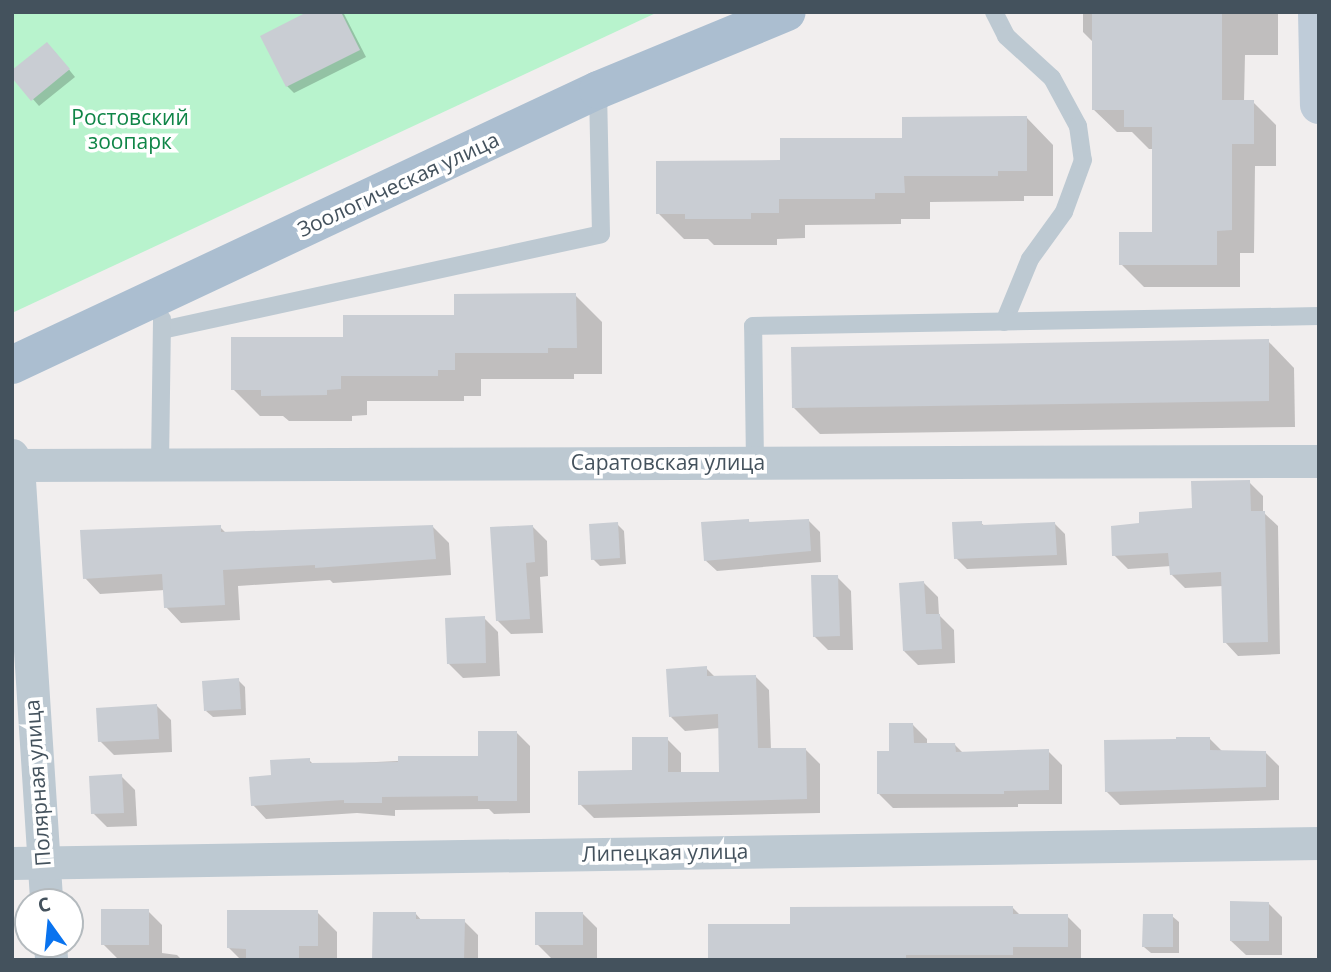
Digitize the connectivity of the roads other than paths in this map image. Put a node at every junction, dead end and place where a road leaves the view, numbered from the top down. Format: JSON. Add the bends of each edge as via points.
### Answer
{"nodes":[{"id":1,"x":787,"y":12,"type":"edge"},
{"id":2,"x":994,"y":12,"type":"edge"},
{"id":3,"x":1317,"y":12,"type":"edge"},
{"id":4,"x":598,"y":90,"type":"junction"},
{"id":5,"x":1319,"y":105,"type":"edge"},
{"id":6,"x":162,"y":312,"type":"junction"},
{"id":7,"x":1319,"y":316,"type":"edge"},
{"id":8,"x":1004,"y":322,"type":"junction"},
{"id":9,"x":12,"y":365,"type":"edge"},
{"id":10,"x":15,"y":460,"type":"edge"},
{"id":11,"x":1319,"y":461,"type":"edge"},
{"id":12,"x":755,"y":462,"type":"junction"},
{"id":13,"x":160,"y":464,"type":"junction"},
{"id":14,"x":1319,"y":843,"type":"edge"},
{"id":15,"x":27,"y":862,"type":"edge"},
{"id":16,"x":39,"y":888,"type":"edge"}],
"edges":[{"from":1,"to":4,"type":"main road","name":"Зоологическая улица"},
{"from":2,"to":8,"type":"lane","via":[[1006,36],[1052,78],[1078,126],[1083,160],[1064,212],[1030,259]]},
{"from":3,"to":5,"type":"main road"},
{"from":4,"to":6,"type":"main road","name":"Зоологическая улица"},
{"from":4,"to":6,"type":"lane","via":[[601,234]]},
{"from":6,"to":9,"type":"main road","name":"Зоологическая улица"},
{"from":6,"to":13,"type":"lane"},
{"from":7,"to":8,"type":"lane"},
{"from":8,"to":12,"type":"lane","via":[[753,326]]},
{"from":10,"to":13,"type":"street","name":"Саратовская улица"},
{"from":10,"to":15,"type":"street","name":"Полярная улица"},
{"from":11,"to":12,"type":"street","name":"Саратовская улица"},
{"from":12,"to":13,"type":"street","name":"Саратовская улица"},
{"from":14,"to":15,"type":"street","name":"Липецкая улица"},
{"from":15,"to":16,"type":"street","name":"Полярная улица"}]}
